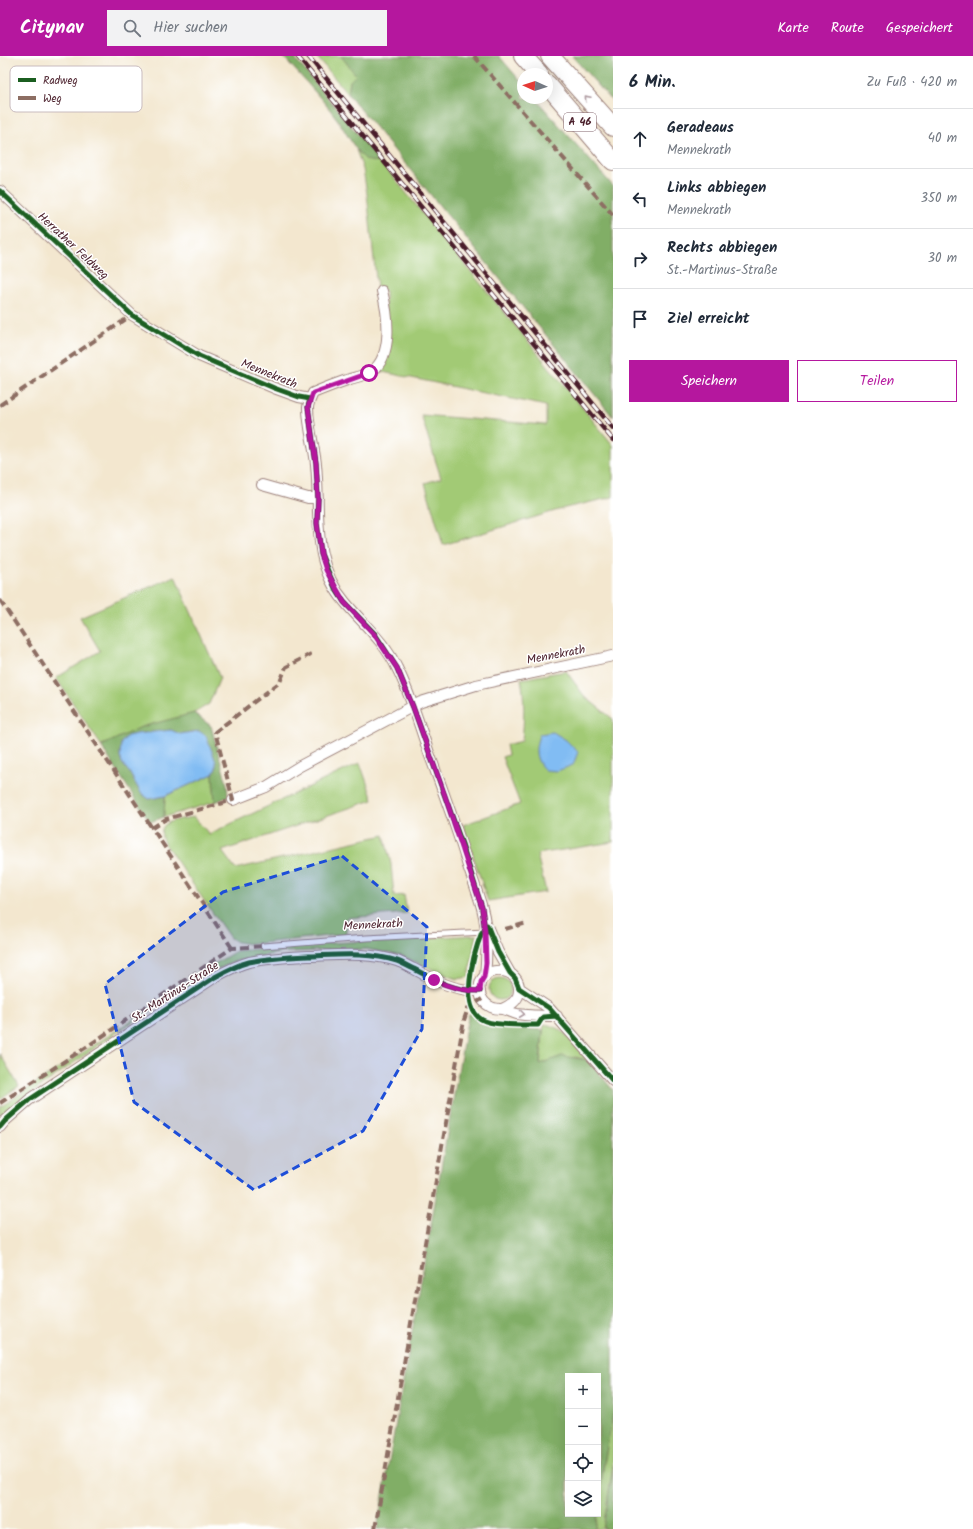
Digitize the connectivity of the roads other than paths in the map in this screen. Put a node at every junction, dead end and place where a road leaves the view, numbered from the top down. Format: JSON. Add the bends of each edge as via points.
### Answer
{"nodes":[{"id":1,"x":523,"y":56,"type":"edge"},
{"id":2,"x":550,"y":56,"type":"edge"},
{"id":3,"x":534,"y":68,"type":"edge"},
{"id":4,"x":553,"y":91,"type":"edge"},
{"id":5,"x":613,"y":127,"type":"edge"},
{"id":6,"x":613,"y":161,"type":"edge"},
{"id":7,"x":0,"y":191,"type":"edge"},
{"id":8,"x":382,"y":291,"type":"dead end"},
{"id":9,"x":132,"y":315,"type":"joint"},
{"id":10,"x":310,"y":399,"type":"junction"},
{"id":11,"x":262,"y":485,"type":"dead end"},
{"id":12,"x":318,"y":498,"type":"junction"},
{"id":13,"x":613,"y":656,"type":"edge"},
{"id":14,"x":413,"y":707,"type":"junction"},
{"id":15,"x":233,"y":800,"type":"dead end"},
{"id":16,"x":484,"y":917,"type":"junction"},
{"id":17,"x":485,"y":932,"type":"junction"},
{"id":18,"x":263,"y":946,"type":"dead end"},
{"id":19,"x":510,"y":973,"type":"junction"},
{"id":20,"x":484,"y":977,"type":"junction"},
{"id":21,"x":519,"y":988,"type":"junction"},
{"id":22,"x":480,"y":991,"type":"junction"},
{"id":23,"x":502,"y":1009,"type":"junction"},
{"id":24,"x":557,"y":1016,"type":"junction"},
{"id":25,"x":613,"y":1081,"type":"edge"},
{"id":26,"x":0,"y":1127,"type":"edge"}],
"edges":[{"from":1,"to":3,"type":"highway"},
{"from":5,"to":2,"type":"highway","number":"A 46","one_way":true},
{"from":4,"to":6,"type":"highway","number":"A 46"},
{"from":7,"to":9,"type":"street","name":"Herrather Feldweg"},
{"from":8,"to":10,"type":"street","name":"Mennekrath","via":[[387,329],[384,354],[378,366],[369,373],[313,393]]},
{"from":9,"to":10,"type":"street","name":"Mennekrath","via":[[199,356],[274,388]]},
{"from":10,"to":12,"type":"street","name":"Mennekrath","via":[[308,407]]},
{"from":11,"to":12,"type":"street","via":[[308,498]]},
{"from":12,"to":14,"type":"street","name":"Mennekrath","via":[[318,541],[326,570],[344,602],[387,650]]},
{"from":13,"to":14,"type":"street","name":"Mennekrath","via":[[476,685],[435,696]]},
{"from":14,"to":15,"type":"street","name":"Mennekrath","via":[[266,787]]},
{"from":14,"to":16,"type":"street","name":"Mennekrath","via":[[462,844]]},
{"from":16,"to":17,"type":"street","name":"Mennekrath"},
{"from":16,"to":19,"type":"street","name":"Mennekrath","via":[[498,952]]},
{"from":17,"to":18,"type":"lane","name":"Mennekrath"},
{"from":17,"to":20,"type":"street","name":"Mennekrath"},
{"from":19,"to":20,"type":"street","via":[[499,970]]},
{"from":19,"to":21,"type":"street"},
{"from":20,"to":22,"type":"street"},
{"from":21,"to":23,"type":"street","via":[[513,1003]]},
{"from":21,"to":24,"type":"street"},
{"from":22,"to":23,"type":"street","via":[[486,1004]]},
{"from":22,"to":26,"type":"street","name":"St.-Martinus-Straße","via":[[451,988],[399,962],[377,956],[326,955],[249,962],[236,966],[202,985],[29,1100]]},
{"from":23,"to":24,"type":"street","one_way":true,"via":[[517,1014]]},
{"from":24,"to":25,"type":"street"}]}
